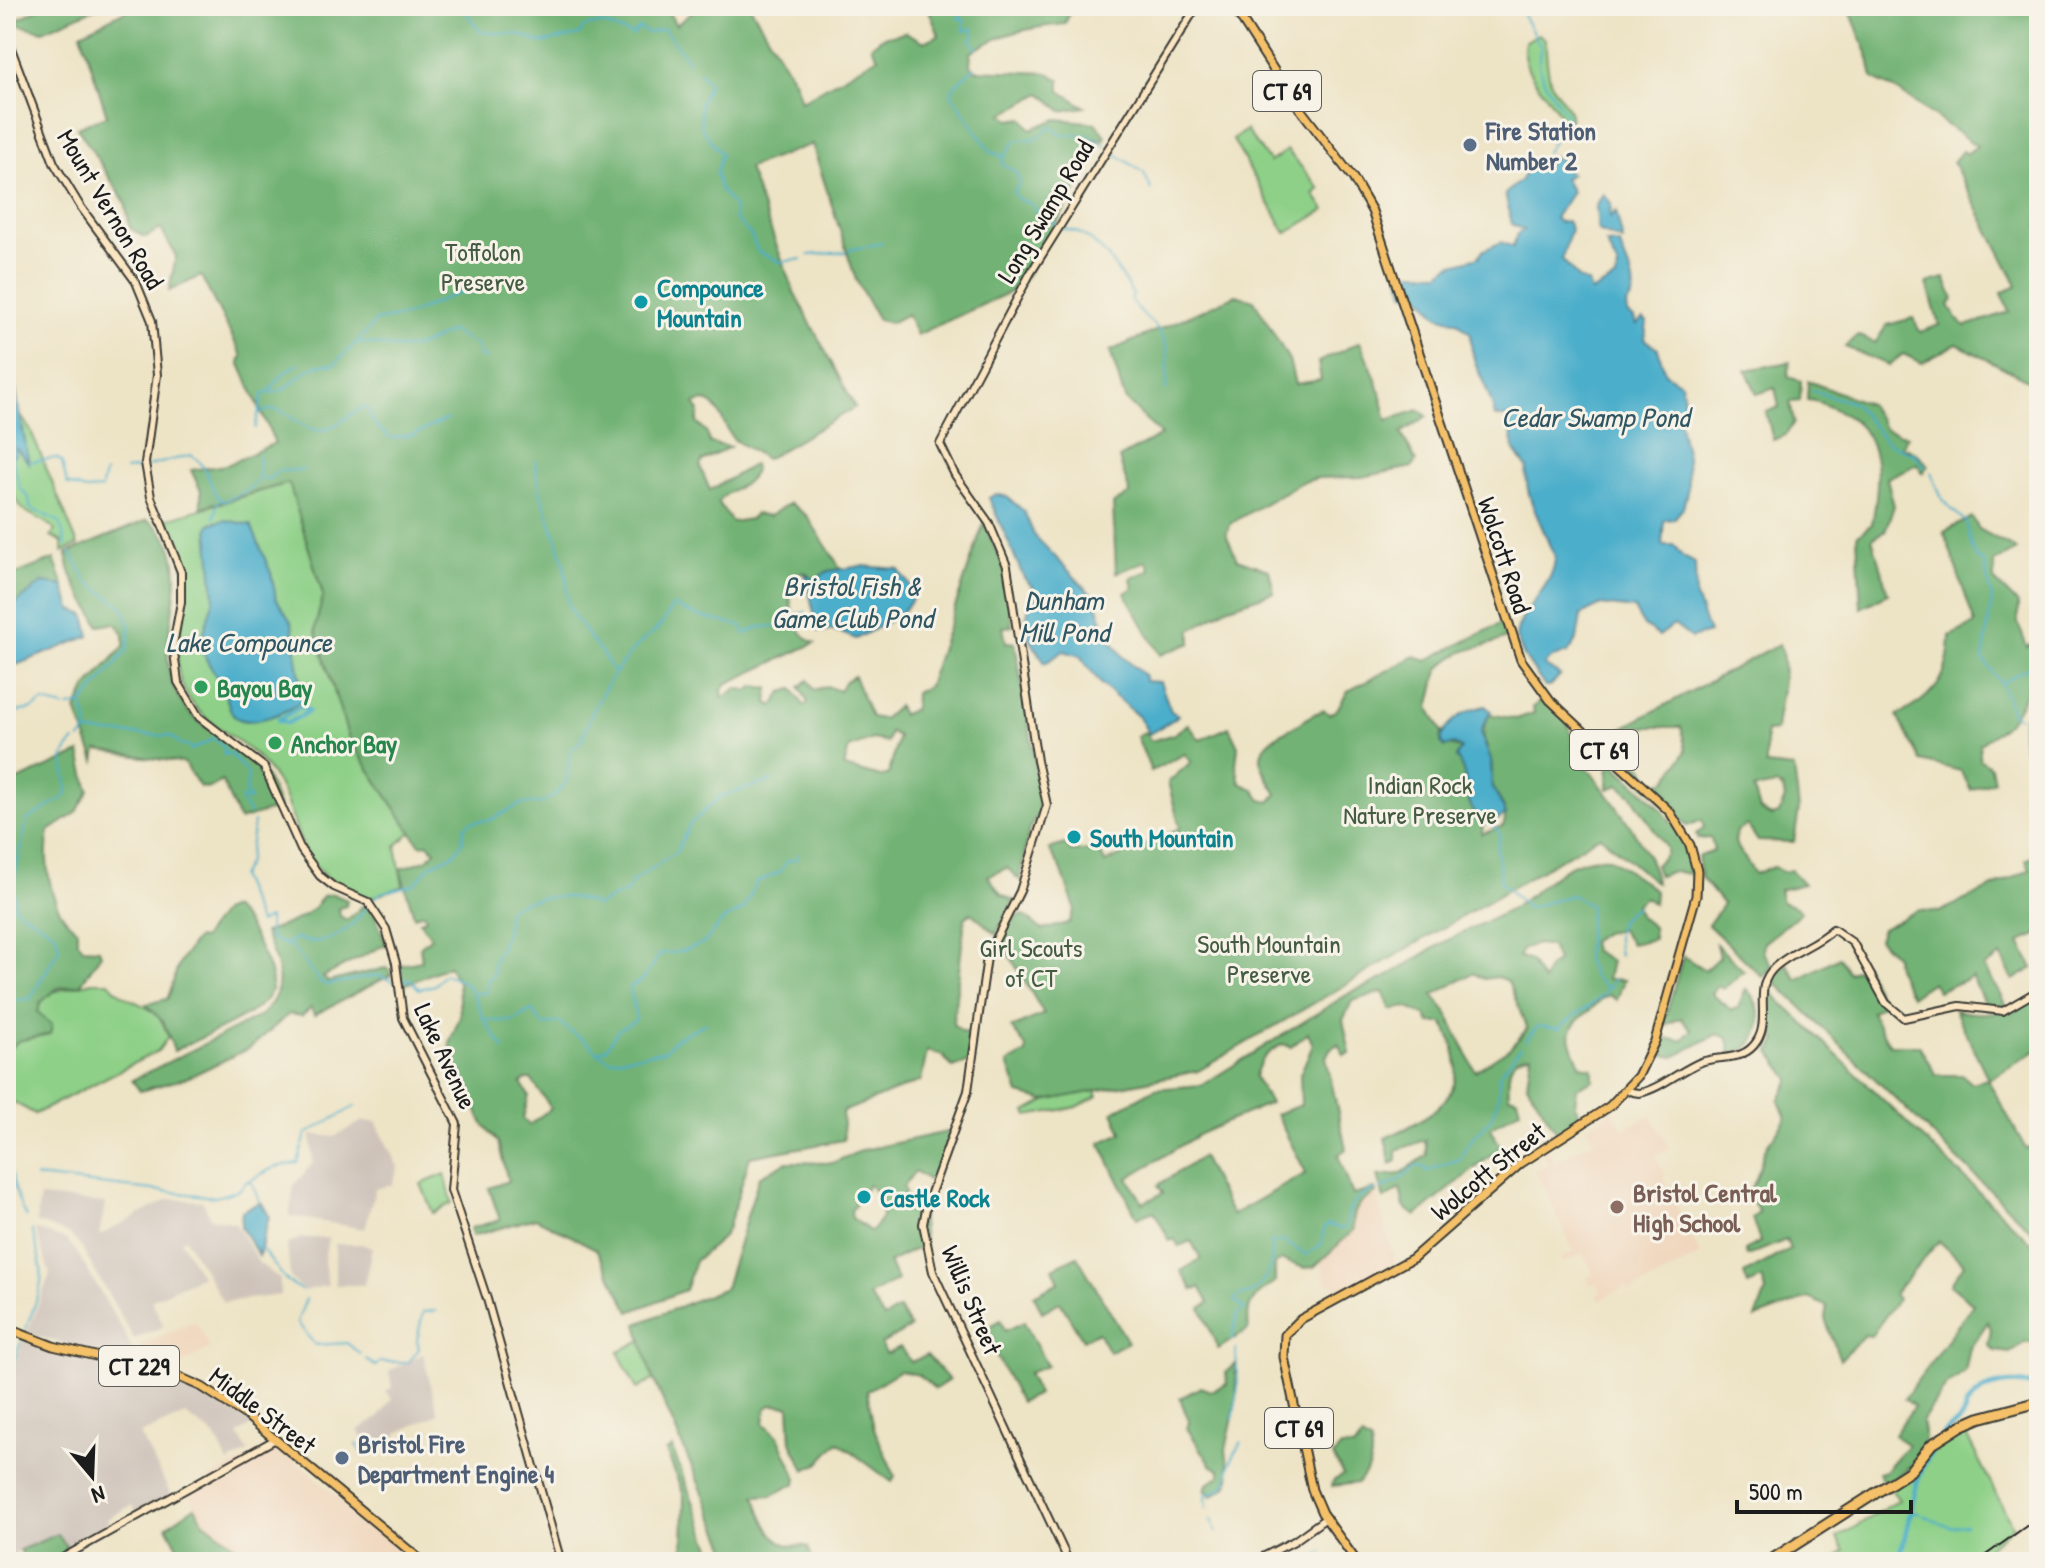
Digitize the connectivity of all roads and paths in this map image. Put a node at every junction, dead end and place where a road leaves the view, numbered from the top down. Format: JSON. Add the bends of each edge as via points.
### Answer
{"nodes":[{"id":1,"x":1197,"y":6,"type":"edge"},
{"id":2,"x":1233,"y":6,"type":"edge"},
{"id":3,"x":6,"y":35,"type":"edge"},
{"id":4,"x":940,"y":444,"type":"joint"},
{"id":5,"x":277,"y":788,"type":"joint"},
{"id":6,"x":2039,"y":990,"type":"edge"},
{"id":7,"x":1627,"y":1090,"type":"junction"},
{"id":8,"x":6,"y":1328,"type":"edge"},
{"id":9,"x":2039,"y":1402,"type":"edge"},
{"id":10,"x":274,"y":1440,"type":"junction"},
{"id":11,"x":1326,"y":1518,"type":"junction"},
{"id":12,"x":55,"y":1562,"type":"edge"},
{"id":13,"x":423,"y":1562,"type":"edge"},
{"id":14,"x":561,"y":1562,"type":"edge"},
{"id":15,"x":1069,"y":1562,"type":"edge"},
{"id":16,"x":1253,"y":1562,"type":"edge"},
{"id":17,"x":1357,"y":1562,"type":"edge"},
{"id":18,"x":1768,"y":1562,"type":"edge"}],
"edges":[{"from":1,"to":4,"type":"main road","name":"Long Swamp Road","via":[[1045,248]]},
{"from":2,"to":7,"type":"main road","name":"Wolcott Road","number":"CT 69","via":[[1372,211],[1519,656],[1550,700],[1670,812],[1690,845],[1697,871],[1695,902],[1655,1041]]},
{"from":3,"to":5,"type":"main road","name":"Mount Vernon Road","via":[[54,163],[136,282],[152,321],[158,368],[145,463],[153,503],[181,572],[173,645],[178,682],[199,717],[255,757]]},
{"from":4,"to":15,"type":"main road","name":"Willis Street","via":[[1004,555],[1047,807],[1020,891],[987,957],[969,1087],[923,1224],[933,1272]]},
{"from":5,"to":14,"type":"main road","name":"Lake Avenue","via":[[311,865],[330,884],[368,902],[388,934],[401,1014],[457,1124],[451,1190]]},
{"from":6,"to":7,"type":"main road","name":"Wolcott Street","via":[[2003,1011],[1960,1006],[1904,1018],[1886,1003],[1853,943],[1833,929],[1768,976],[1761,992],[1761,1033],[1748,1051],[1699,1063],[1641,1092]]},
{"from":7,"to":11,"type":"main road","name":"Wolcott Street","number":"CT 69","via":[[1600,1114],[1520,1164],[1413,1258],[1287,1331],[1283,1351],[1309,1477]]},
{"from":8,"to":10,"type":"main road","name":"Middle Street","number":"CT 229","via":[[63,1349],[188,1380],[231,1405]]},
{"from":9,"to":18,"type":"highway","via":[[1979,1418],[1941,1438],[1910,1471]]},
{"from":10,"to":12,"type":"main road"},
{"from":10,"to":13,"type":"main road","name":"Middle Street","number":"CT 229"},
{"from":11,"to":16,"type":"main road"},
{"from":11,"to":17,"type":"main road","number":"CT 69"}]}
